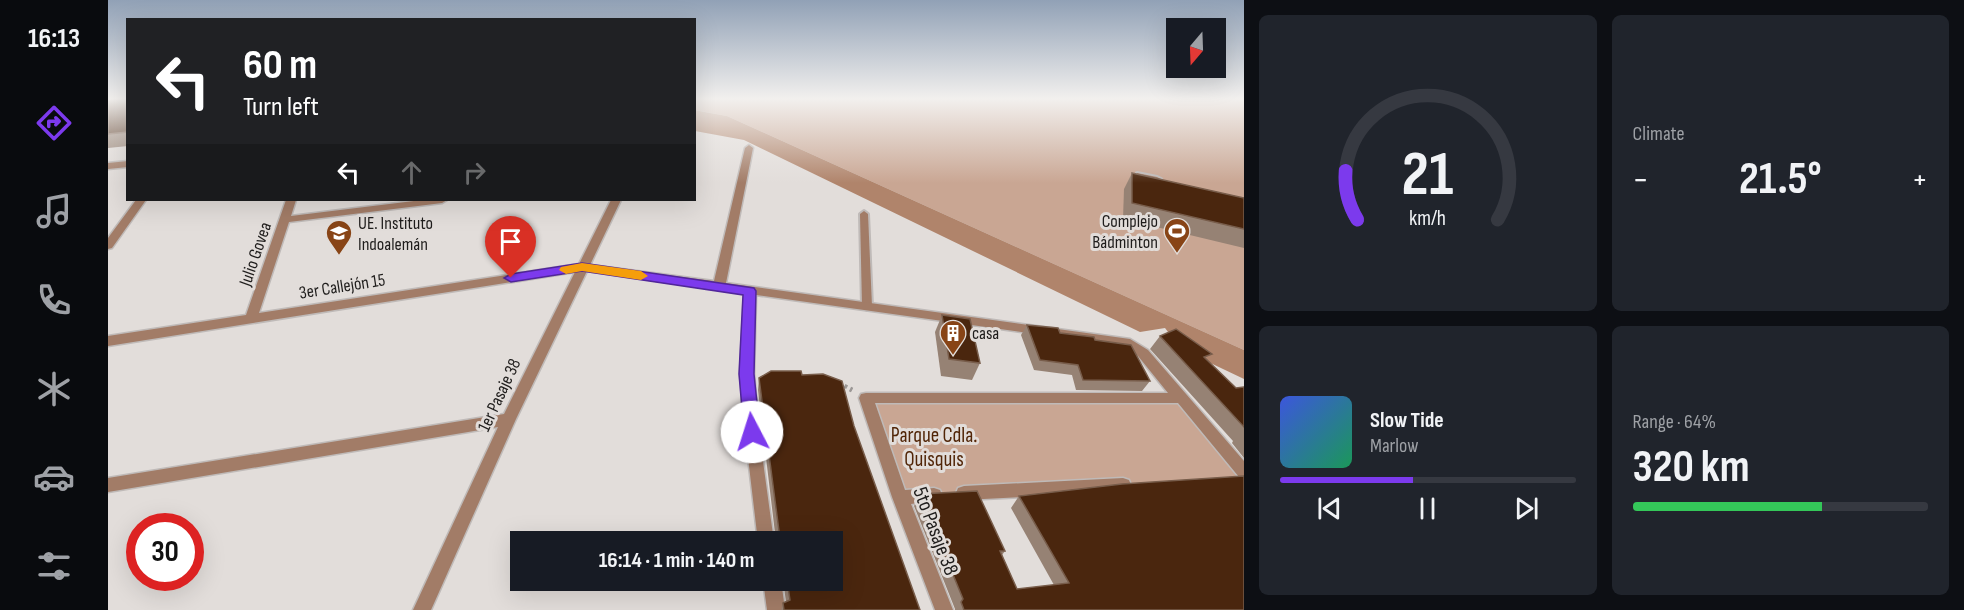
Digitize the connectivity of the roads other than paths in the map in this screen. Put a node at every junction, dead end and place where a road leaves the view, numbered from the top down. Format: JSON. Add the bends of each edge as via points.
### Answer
{"nodes":[{"id":1,"x":750,"y":148,"type":"dead end"},
{"id":2,"x":126,"y":164,"type":"edge"},
{"id":3,"x":108,"y":166,"type":"edge"},
{"id":4,"x":1140,"y":175,"type":"edge"},
{"id":5,"x":1162,"y":181,"type":"edge"},
{"id":6,"x":140,"y":201,"type":"edge"},
{"id":7,"x":291,"y":201,"type":"edge"},
{"id":8,"x":427,"y":201,"type":"edge"},
{"id":9,"x":615,"y":201,"type":"edge"},
{"id":10,"x":864,"y":214,"type":"dead end"},
{"id":11,"x":284,"y":219,"type":"junction"},
{"id":12,"x":108,"y":246,"type":"edge"},
{"id":13,"x":582,"y":267,"type":"junction"},
{"id":14,"x":719,"y":287,"type":"junction"},
{"id":15,"x":750,"y":291,"type":"junction"},
{"id":16,"x":867,"y":306,"type":"junction"},
{"id":17,"x":250,"y":319,"type":"junction"},
{"id":18,"x":108,"y":341,"type":"edge"},
{"id":19,"x":1182,"y":398,"type":"junction"},
{"id":20,"x":510,"y":419,"type":"junction"},
{"id":21,"x":1240,"y":476,"type":"edge"},
{"id":22,"x":1141,"y":484,"type":"edge"},
{"id":23,"x":108,"y":485,"type":"edge"},
{"id":24,"x":900,"y":497,"type":"junction"},
{"id":25,"x":765,"y":531,"type":"edge"},
{"id":26,"x":773,"y":591,"type":"edge"},
{"id":27,"x":422,"y":610,"type":"edge"},
{"id":28,"x":776,"y":610,"type":"edge"},
{"id":29,"x":944,"y":610,"type":"edge"}],
"edges":[{"from":1,"to":14,"type":"street"},
{"from":2,"to":3,"type":"street"},
{"from":4,"to":5,"type":"lane"},
{"from":6,"to":12,"type":"street"},
{"from":7,"to":11,"type":"street","name":"Julio Govea"},
{"from":8,"to":11,"type":"street"},
{"from":9,"to":13,"type":"street","name":"1er Pasaje 38"},
{"from":10,"to":16,"type":"lane"},
{"from":11,"to":17,"type":"street","name":"Julio Govea"},
{"from":13,"to":14,"type":"street","name":"3er Callejón 15"},
{"from":13,"to":17,"type":"street","name":"3er Callejón 15"},
{"from":13,"to":20,"type":"street","name":"1er Pasaje 38"},
{"from":14,"to":15,"type":"street","name":"3er Callejón 15"},
{"from":15,"to":16,"type":"street","name":"3er Callejón 15"},
{"from":15,"to":25,"type":"street","via":[[747,374]]},
{"from":16,"to":19,"type":"street","name":"3er Callejón 15","via":[[1125,342],[1143,353]]},
{"from":17,"to":18,"type":"street","name":"3er Callejón 15"},
{"from":19,"to":21,"type":"street","name":"3er Callejón 15"},
{"from":19,"to":24,"type":"street","name":"5to Pasaje 38","via":[[866,398]]},
{"from":20,"to":23,"type":"street"},
{"from":20,"to":27,"type":"street","name":"1er Pasaje 38"},
{"from":22,"to":24,"type":"street"},
{"from":24,"to":29,"type":"street","name":"5to Pasaje 38"},
{"from":26,"to":28,"type":"street"}]}
